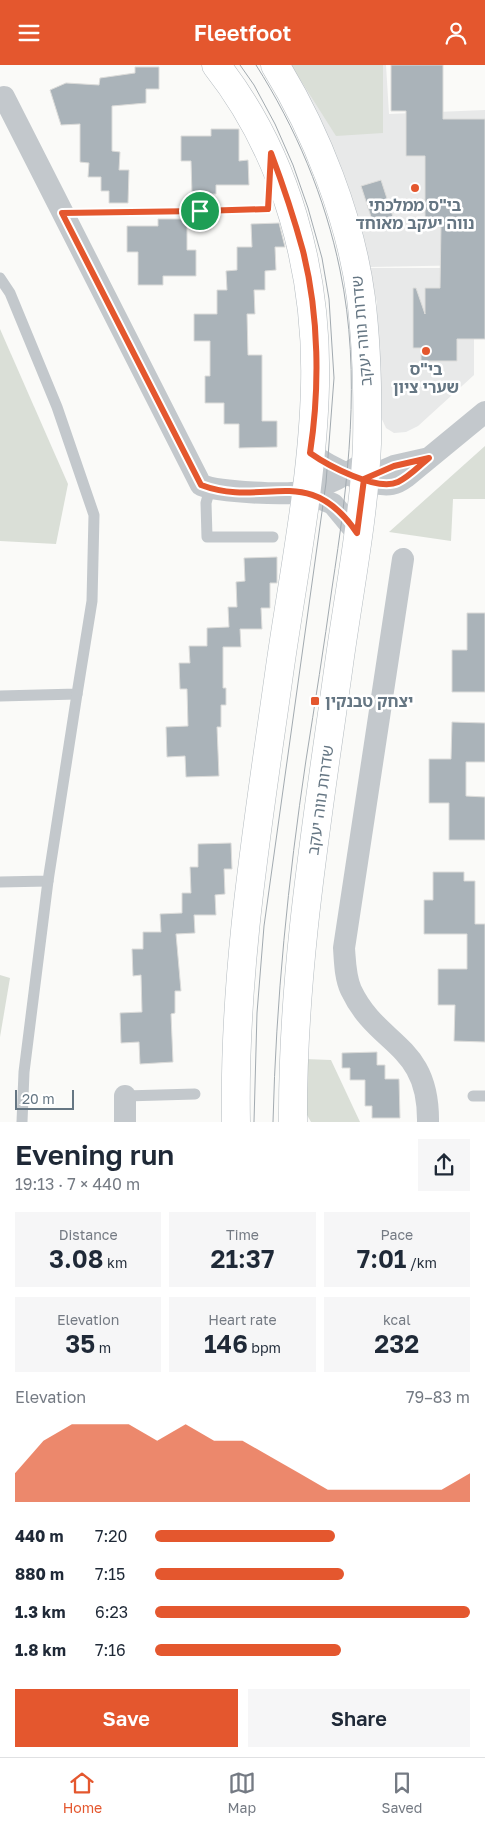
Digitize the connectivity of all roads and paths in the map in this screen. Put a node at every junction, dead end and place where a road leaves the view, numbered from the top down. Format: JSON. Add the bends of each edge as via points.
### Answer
{"nodes":[{"id":1,"x":216,"y":65,"type":"edge"},
{"id":2,"x":276,"y":65,"type":"edge"},
{"id":3,"x":4,"y":97,"type":"dead end"},
{"id":4,"x":268,"y":200,"type":"dead end"},
{"id":5,"x":62,"y":213,"type":"junction"},
{"id":6,"x":0,"y":278,"type":"edge"},
{"id":7,"x":485,"y":412,"type":"edge"},
{"id":8,"x":310,"y":453,"type":"junction"},
{"id":9,"x":359,"y":471,"type":"junction"},
{"id":10,"x":210,"y":488,"type":"junction"},
{"id":11,"x":310,"y":501,"type":"junction"},
{"id":12,"x":357,"y":533,"type":"junction"},
{"id":13,"x":273,"y":537,"type":"dead end"},
{"id":14,"x":403,"y":559,"type":"dead end"},
{"id":15,"x":77,"y":694,"type":"junction"},
{"id":16,"x":0,"y":696,"type":"edge"},
{"id":17,"x":48,"y":881,"type":"junction"},
{"id":18,"x":0,"y":883,"type":"edge"},
{"id":19,"x":195,"y":1094,"type":"dead end"},
{"id":20,"x":124,"y":1096,"type":"joint"},
{"id":21,"x":22,"y":1122,"type":"edge"},
{"id":22,"x":124,"y":1122,"type":"edge"},
{"id":23,"x":236,"y":1122,"type":"edge"},
{"id":24,"x":293,"y":1122,"type":"edge"},
{"id":25,"x":428,"y":1122,"type":"edge"}],
"edges":[{"from":1,"to":8,"type":"street","via":[[247,108],[271,153],[303,253],[315,354]]},
{"from":2,"to":9,"type":"street","name":"שדרות נווה יעקב","via":[[290,88],[337,199],[361,296],[366,353]]},
{"from":3,"to":5,"type":"street"},
{"from":4,"to":5,"type":"path","via":[[268,209]]},
{"from":5,"to":10,"type":"street","via":[[195,477],[201,485]]},
{"from":6,"to":15,"type":"lane","via":[[10,293],[57,407],[94,515],[92,601]]},
{"from":7,"to":9,"type":"street","via":[[429,458]]},
{"from":8,"to":9,"type":"street"},
{"from":8,"to":11,"type":"street"},
{"from":9,"to":11,"type":"street"},
{"from":9,"to":12,"type":"street","name":"שדרות נווה יעקב"},
{"from":10,"to":11,"type":"street"},
{"from":10,"to":13,"type":"lane","via":[[206,503],[207,537]]},
{"from":11,"to":12,"type":"street","via":[[338,509]]},
{"from":11,"to":23,"type":"street","via":[[249,894],[239,997]]},
{"from":12,"to":24,"type":"street","name":"שדרות נווה יעקב","via":[[301,939],[294,1031]]},
{"from":14,"to":25,"type":"street","via":[[344,948],[350,988],[360,1006],[420,1072],[429,1102]]},
{"from":15,"to":16,"type":"lane"},
{"from":15,"to":17,"type":"lane"},
{"from":17,"to":18,"type":"lane"},
{"from":17,"to":21,"type":"lane","via":[[24,1072]]},
{"from":19,"to":20,"type":"lane"},
{"from":20,"to":22,"type":"street"}]}
